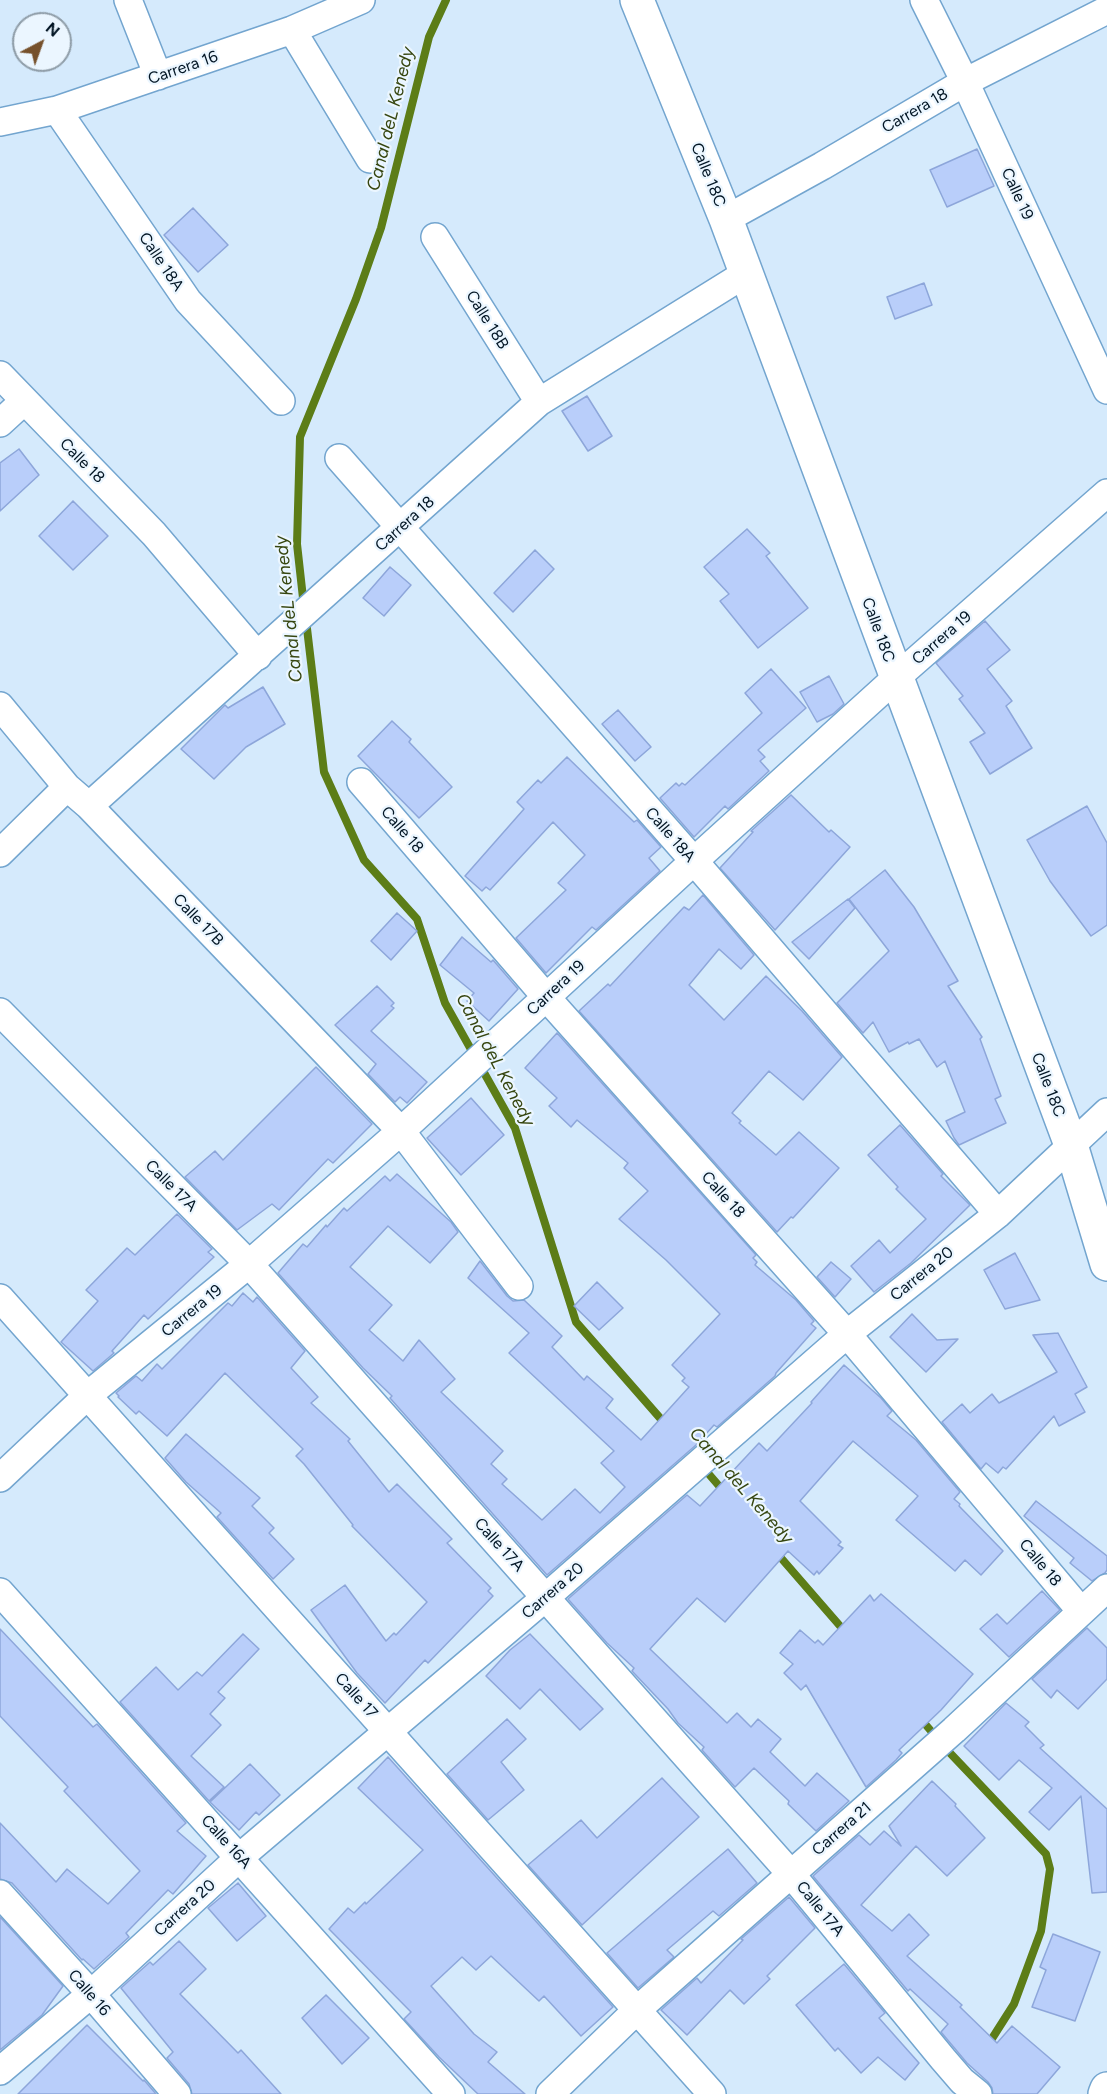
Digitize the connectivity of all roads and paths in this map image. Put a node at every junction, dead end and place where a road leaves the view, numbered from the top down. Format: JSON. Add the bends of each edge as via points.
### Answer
{"nodes":[{"id":1,"x":128,"y":0,"type":"edge"},
{"id":2,"x":361,"y":0,"type":"edge"},
{"id":3,"x":637,"y":0,"type":"edge"},
{"id":4,"x":924,"y":0,"type":"edge"},
{"id":5,"x":1107,"y":10,"type":"edge"},
{"id":6,"x":292,"y":30,"type":"junction"},
{"id":7,"x":158,"y":76,"type":"junction"},
{"id":8,"x":964,"y":82,"type":"junction"},
{"id":9,"x":57,"y":111,"type":"junction"},
{"id":10,"x":0,"y":122,"type":"edge"},
{"id":11,"x":370,"y":159,"type":"dead end"},
{"id":12,"x":726,"y":219,"type":"junction"},
{"id":13,"x":435,"y":237,"type":"dead end"},
{"id":14,"x":745,"y":274,"type":"junction"},
{"id":15,"x":0,"y":375,"type":"edge"},
{"id":16,"x":1107,"y":390,"type":"edge"},
{"id":17,"x":24,"y":401,"type":"junction"},
{"id":18,"x":281,"y":401,"type":"dead end"},
{"id":19,"x":539,"y":402,"type":"junction"},
{"id":20,"x":0,"y":423,"type":"edge"},
{"id":21,"x":339,"y":458,"type":"dead end"},
{"id":22,"x":1107,"y":493,"type":"edge"},
{"id":23,"x":400,"y":529,"type":"junction"},
{"id":24,"x":258,"y":656,"type":"junction"},
{"id":25,"x":896,"y":678,"type":"junction"},
{"id":26,"x":0,"y":706,"type":"edge"},
{"id":27,"x":361,"y":782,"type":"dead end"},
{"id":28,"x":67,"y":787,"type":"junction"},
{"id":29,"x":89,"y":806,"type":"junction"},
{"id":30,"x":0,"y":853,"type":"edge"},
{"id":31,"x":694,"y":861,"type":"junction"},
{"id":32,"x":546,"y":998,"type":"junction"},
{"id":33,"x":0,"y":1012,"type":"edge"},
{"id":34,"x":1107,"y":1112,"type":"edge"},
{"id":35,"x":400,"y":1131,"type":"junction"},
{"id":36,"x":1071,"y":1145,"type":"junction"},
{"id":37,"x":998,"y":1214,"type":"junction"},
{"id":38,"x":249,"y":1264,"type":"junction"},
{"id":39,"x":1107,"y":1264,"type":"edge"},
{"id":40,"x":519,"y":1286,"type":"dead end"},
{"id":41,"x":0,"y":1298,"type":"edge"},
{"id":42,"x":847,"y":1334,"type":"junction"},
{"id":43,"x":88,"y":1395,"type":"junction"},
{"id":44,"x":0,"y":1478,"type":"edge"},
{"id":45,"x":1107,"y":1588,"type":"edge"},
{"id":46,"x":0,"y":1592,"type":"edge"},
{"id":47,"x":546,"y":1597,"type":"junction"},
{"id":48,"x":1081,"y":1611,"type":"junction"},
{"id":49,"x":388,"y":1733,"type":"junction"},
{"id":50,"x":240,"y":1857,"type":"junction"},
{"id":51,"x":791,"y":1874,"type":"junction"},
{"id":52,"x":0,"y":1894,"type":"edge"},
{"id":53,"x":91,"y":1994,"type":"junction"},
{"id":54,"x":637,"y":2010,"type":"junction"},
{"id":55,"x":0,"y":2071,"type":"edge"},
{"id":56,"x":1107,"y":2090,"type":"edge"},
{"id":57,"x":177,"y":2094,"type":"edge"},
{"id":58,"x":451,"y":2094,"type":"edge"},
{"id":59,"x":550,"y":2094,"type":"edge"},
{"id":60,"x":712,"y":2094,"type":"edge"},
{"id":61,"x":978,"y":2094,"type":"edge"},
{"id":62,"x":1105,"y":2094,"type":"edge"}],
"edges":[{"from":1,"to":7,"type":"street"},
{"from":2,"to":6,"type":"street","name":"Carrera 16"},
{"from":3,"to":12,"type":"main road","name":"Calle 18C"},
{"from":4,"to":8,"type":"street","name":"Calle 19"},
{"from":5,"to":8,"type":"street","name":"Carrera 18"},
{"from":6,"to":7,"type":"street","name":"Carrera 16"},
{"from":6,"to":11,"type":"street"},
{"from":7,"to":9,"type":"street","name":"Carrera 16"},
{"from":8,"to":12,"type":"street","name":"Carrera 18"},
{"from":8,"to":16,"type":"street","name":"Calle 19"},
{"from":9,"to":10,"type":"street","name":"Carrera 16"},
{"from":9,"to":18,"type":"street","name":"Calle 18A","via":[[188,301]]},
{"from":12,"to":14,"type":"main road","name":"Calle 18C"},
{"from":13,"to":19,"type":"street","name":"Calle 18B"},
{"from":14,"to":19,"type":"street","name":"Carrera 18"},
{"from":14,"to":25,"type":"main road","name":"Calle 18C"},
{"from":15,"to":17,"type":"street","name":"Calle 18"},
{"from":17,"to":20,"type":"street"},
{"from":17,"to":24,"type":"street","name":"Calle 18","via":[[154,534]]},
{"from":19,"to":23,"type":"street","name":"Carrera 18"},
{"from":21,"to":23,"type":"street","name":"Calle 18A"},
{"from":22,"to":25,"type":"street","name":"Carrera 19"},
{"from":23,"to":24,"type":"street","name":"Carrera 18"},
{"from":23,"to":31,"type":"street","name":"Calle 18A"},
{"from":24,"to":29,"type":"street","name":"Carrera 18"},
{"from":25,"to":31,"type":"street","name":"Carrera 19"},
{"from":25,"to":36,"type":"main road","name":"Calle 18C"},
{"from":26,"to":28,"type":"street","name":"Calle 17B"},
{"from":27,"to":32,"type":"street","name":"Calle 18"},
{"from":28,"to":29,"type":"street","name":"Calle 17B"},
{"from":28,"to":30,"type":"street"},
{"from":29,"to":35,"type":"street","name":"Calle 17B"},
{"from":31,"to":32,"type":"street","name":"Carrera 19"},
{"from":31,"to":37,"type":"street","name":"Calle 18A"},
{"from":32,"to":35,"type":"street","name":"Carrera 19"},
{"from":32,"to":42,"type":"street","name":"Calle 18"},
{"from":33,"to":38,"type":"street","name":"Calle 17A"},
{"from":34,"to":36,"type":"street","name":"Carrera 20"},
{"from":35,"to":38,"type":"street","name":"Carrera 19"},
{"from":35,"to":40,"type":"street","name":"Calle 17B"},
{"from":36,"to":37,"type":"street","name":"Carrera 20"},
{"from":36,"to":39,"type":"main road","name":"Calle 18C"},
{"from":37,"to":42,"type":"street","name":"Carrera 20"},
{"from":38,"to":43,"type":"street","name":"Carrera 19"},
{"from":38,"to":47,"type":"street","name":"Calle 17A"},
{"from":41,"to":43,"type":"street","name":"Calle 17"},
{"from":42,"to":47,"type":"street","name":"Carrera 20"},
{"from":42,"to":48,"type":"street","name":"Calle 18"},
{"from":43,"to":44,"type":"street","name":"Carrera 19"},
{"from":43,"to":49,"type":"street","name":"Calle 17"},
{"from":45,"to":48,"type":"street","name":"Carrera 21"},
{"from":46,"to":50,"type":"street","name":"Calle 16A"},
{"from":47,"to":49,"type":"street","name":"Carrera 20"},
{"from":47,"to":51,"type":"street","name":"Calle 17A"},
{"from":48,"to":51,"type":"street","name":"Carrera 21"},
{"from":49,"to":50,"type":"street","name":"Carrera 20"},
{"from":49,"to":54,"type":"street","name":"Calle 17"},
{"from":50,"to":53,"type":"street","name":"Carrera 20"},
{"from":50,"to":58,"type":"street","name":"Calle 16A"},
{"from":51,"to":54,"type":"street","name":"Carrera 21"},
{"from":51,"to":61,"type":"street","name":"Calle 17A","via":[[943,2060]]},
{"from":52,"to":53,"type":"street","name":"Calle 16"},
{"from":53,"to":55,"type":"street","name":"Carrera 20"},
{"from":53,"to":57,"type":"street","name":"Calle 16"},
{"from":54,"to":59,"type":"street","name":"Carrera 21"},
{"from":54,"to":60,"type":"street","name":"Calle 17"},
{"from":56,"to":62,"type":"main road"}]}
